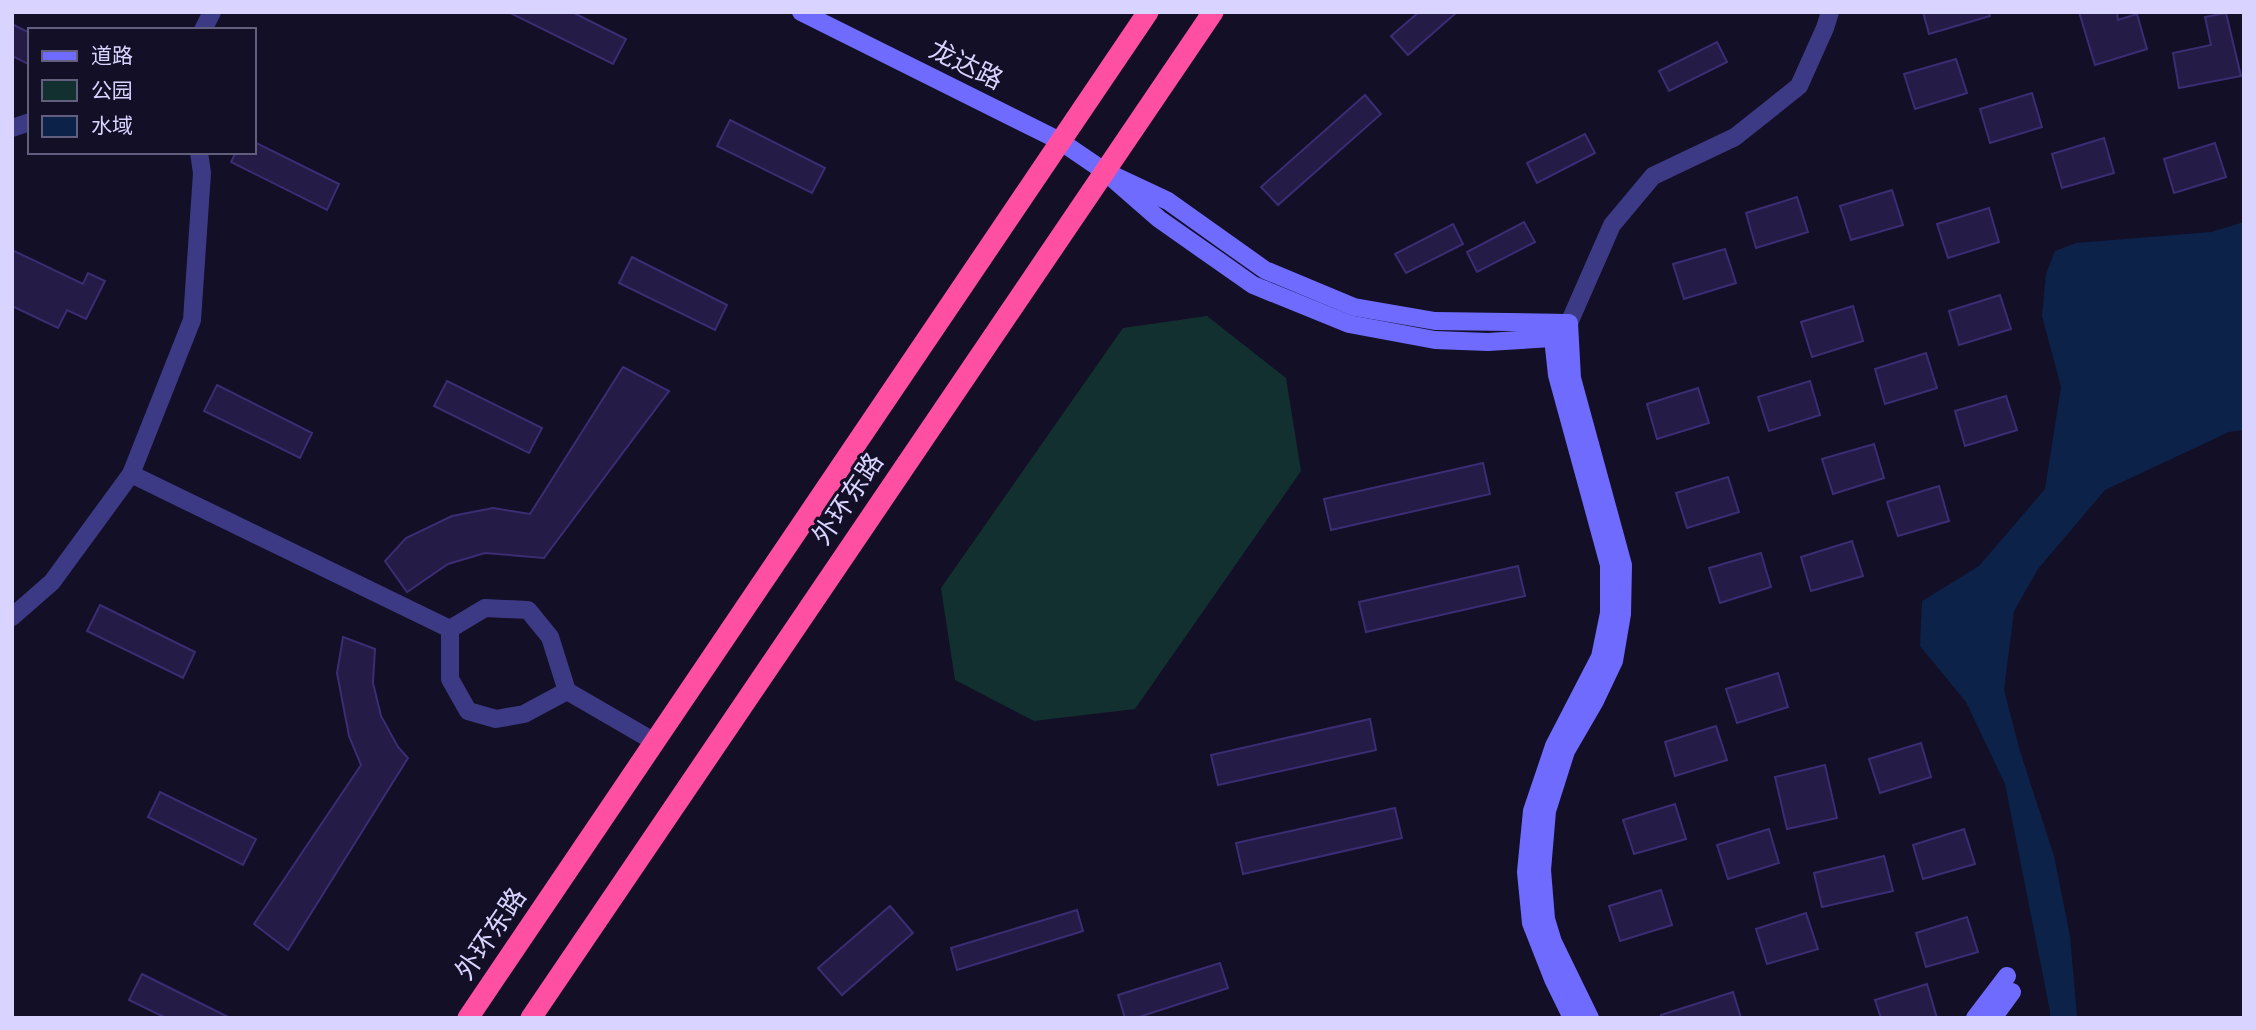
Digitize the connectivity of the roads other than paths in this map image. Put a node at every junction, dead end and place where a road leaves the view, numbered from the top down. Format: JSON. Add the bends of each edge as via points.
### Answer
{"nodes":[{"id":1,"x":212,"y":12,"type":"edge"},
{"id":2,"x":801,"y":12,"type":"edge"},
{"id":3,"x":1148,"y":12,"type":"edge"},
{"id":4,"x":1213,"y":12,"type":"edge"},
{"id":5,"x":1830,"y":12,"type":"edge"},
{"id":6,"x":204,"y":28,"type":"edge"},
{"id":7,"x":1060,"y":141,"type":"junction"},
{"id":8,"x":199,"y":154,"type":"edge"},
{"id":9,"x":1104,"y":170,"type":"junction"},
{"id":10,"x":1561,"y":330,"type":"junction"},
{"id":11,"x":131,"y":474,"type":"junction"},
{"id":12,"x":12,"y":617,"type":"edge"},
{"id":13,"x":450,"y":629,"type":"junction"},
{"id":14,"x":567,"y":691,"type":"junction"},
{"id":15,"x":655,"y":742,"type":"junction"},
{"id":16,"x":1583,"y":1016,"type":"edge"},
{"id":17,"x":468,"y":1018,"type":"edge"},
{"id":18,"x":531,"y":1018,"type":"edge"},
{"id":19,"x":1975,"y":1018,"type":"edge"},
{"id":20,"x":1993,"y":1018,"type":"edge"}],
"edges":[{"from":1,"to":6,"type":"street"},
{"from":2,"to":7,"type":"street","name":"龙达路"},
{"from":3,"to":7,"type":"highway","name":"外环东路"},
{"from":4,"to":9,"type":"highway","name":"外环东路"},
{"from":5,"to":10,"type":"street","via":[[1799,86],[1735,137],[1653,176],[1612,225]]},
{"from":7,"to":9,"type":"street","name":"龙达路"},
{"from":7,"to":15,"type":"highway","name":"外环东路"},
{"from":8,"to":11,"type":"street","via":[[202,173],[192,320]]},
{"from":9,"to":10,"type":"street","name":"龙达路","via":[[1159,219],[1254,285],[1349,324],[1435,340],[1488,342]]},
{"from":9,"to":18,"type":"highway","name":"外环东路"},
{"from":10,"to":16,"type":"street","via":[[1623,565],[1622,614],[1614,661],[1566,751],[1547,811],[1542,870],[1546,919]]},
{"from":11,"to":12,"type":"street","via":[[52,582]]},
{"from":11,"to":13,"type":"street"},
{"from":13,"to":14,"type":"street","via":[[485,608],[528,610],[550,638]]},
{"from":13,"to":14,"type":"street","via":[[450,679],[468,711],[496,719],[524,714]]},
{"from":14,"to":15,"type":"street"},
{"from":15,"to":17,"type":"highway","name":"外环东路"},
{"from":19,"to":20,"type":"street","via":[[2009,984]]}]}
